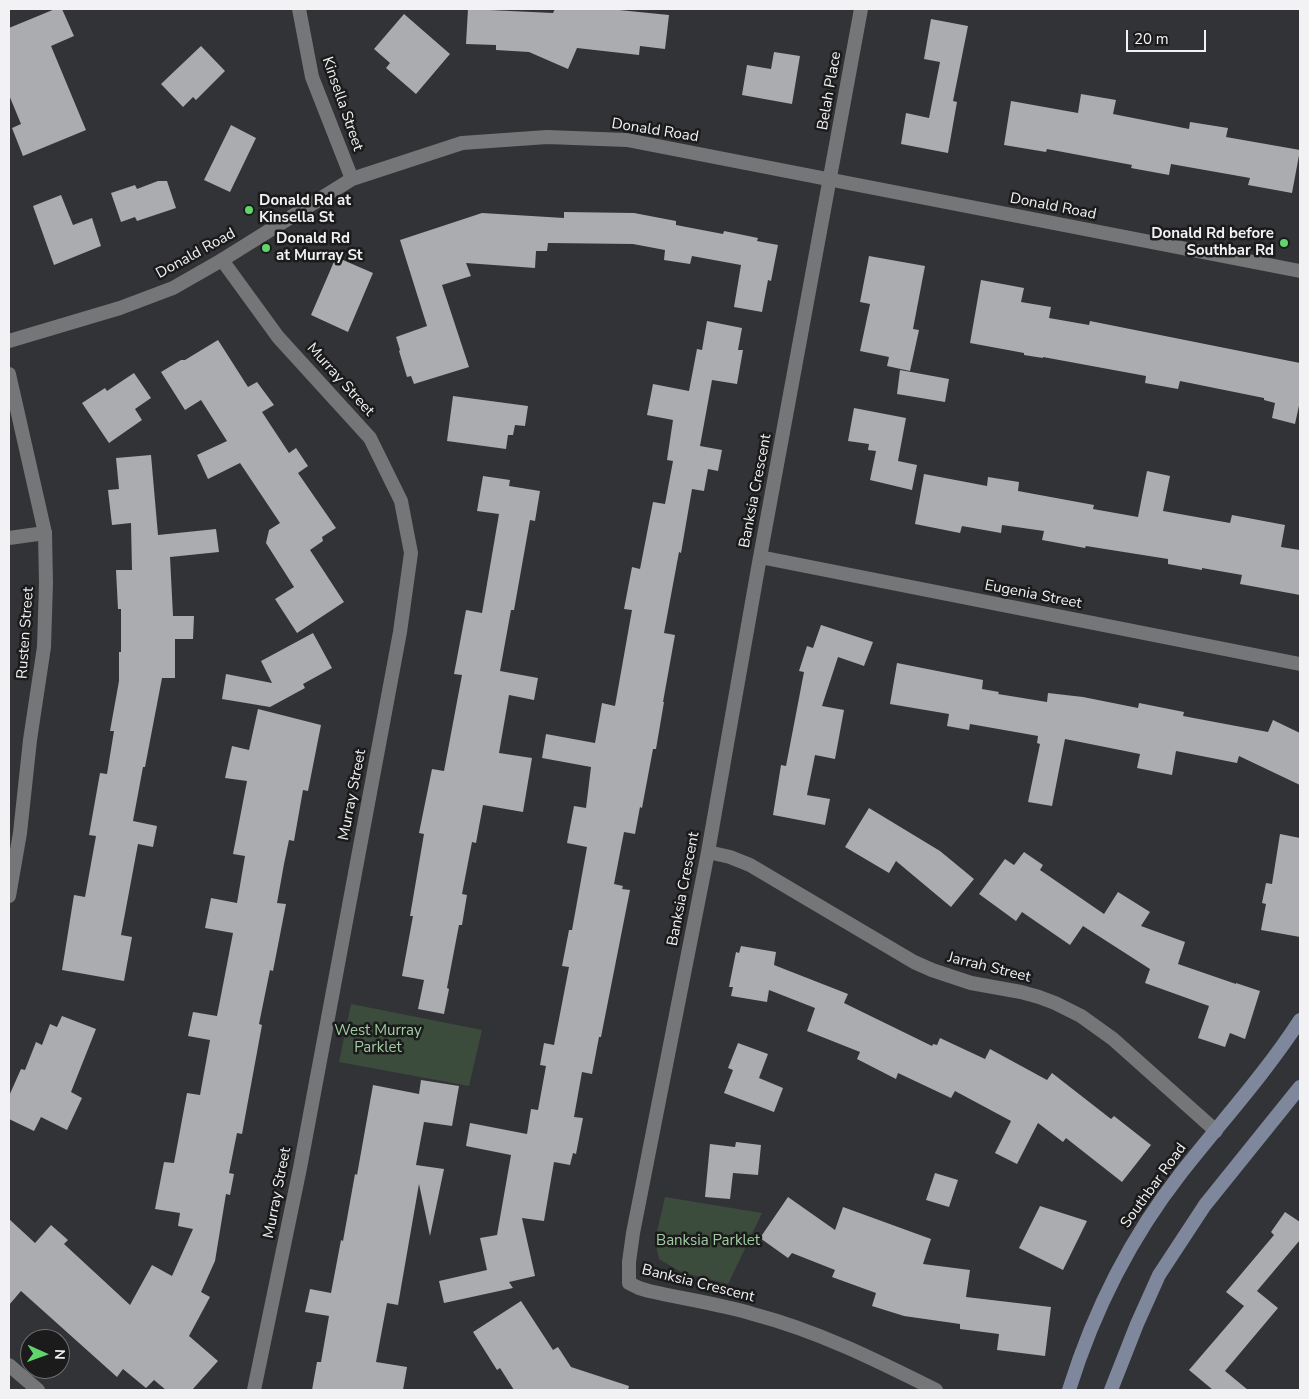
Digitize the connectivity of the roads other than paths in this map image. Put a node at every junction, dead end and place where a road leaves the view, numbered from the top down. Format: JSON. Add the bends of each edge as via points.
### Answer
{"nodes":[{"id":1,"x":299,"y":9,"type":"edge"},
{"id":2,"x":861,"y":9,"type":"edge"},
{"id":3,"x":352,"y":179,"type":"junction"},
{"id":4,"x":830,"y":180,"type":"junction"},
{"id":5,"x":222,"y":260,"type":"junction"},
{"id":6,"x":1300,"y":272,"type":"edge"},
{"id":7,"x":9,"y":341,"type":"edge"},
{"id":8,"x":9,"y":374,"type":"edge"},
{"id":9,"x":45,"y":534,"type":"junction"},
{"id":10,"x":9,"y":538,"type":"edge"},
{"id":11,"x":760,"y":557,"type":"junction"},
{"id":12,"x":1300,"y":664,"type":"edge"},
{"id":13,"x":708,"y":852,"type":"junction"},
{"id":14,"x":9,"y":896,"type":"edge"},
{"id":15,"x":1298,"y":1029,"type":"edge"},
{"id":16,"x":1300,"y":1087,"type":"edge"},
{"id":17,"x":1216,"y":1131,"type":"junction"},
{"id":18,"x":9,"y":1365,"type":"edge"},
{"id":19,"x":38,"y":1390,"type":"edge"},
{"id":20,"x":254,"y":1390,"type":"edge"},
{"id":21,"x":936,"y":1390,"type":"edge"},
{"id":22,"x":1069,"y":1390,"type":"edge"},
{"id":23,"x":1111,"y":1390,"type":"edge"}],
"edges":[{"from":1,"to":3,"type":"street","name":"Kinsella Street","via":[[312,77]]},
{"from":2,"to":4,"type":"street","name":"Belah Place"},
{"from":3,"to":4,"type":"street","name":"Donald Road","via":[[462,143],[548,137],[627,140]]},
{"from":3,"to":5,"type":"street","name":"Donald Road"},
{"from":4,"to":6,"type":"street","name":"Donald Road"},
{"from":4,"to":11,"type":"street","name":"Banksia Crescent"},
{"from":5,"to":7,"type":"street","name":"Donald Road","via":[[173,288]]},
{"from":5,"to":20,"type":"street","name":"Murray Street","via":[[278,337],[370,438],[401,501],[412,553],[300,1168]]},
{"from":8,"to":9,"type":"street","name":"Rusten Street"},
{"from":9,"to":10,"type":"street"},
{"from":9,"to":14,"type":"street","name":"Rusten Street","via":[[44,647]]},
{"from":11,"to":12,"type":"street","name":"Eugenia Street"},
{"from":11,"to":13,"type":"street","name":"Banksia Crescent"},
{"from":13,"to":17,"type":"street","name":"Jarrah Street","via":[[750,865],[932,970],[971,983],[1039,997],[1082,1016],[1113,1039]]},
{"from":13,"to":21,"type":"street","name":"Banksia Crescent","via":[[633,1233],[629,1283],[649,1291],[754,1314],[808,1331]]},
{"from":15,"to":17,"type":"main road","name":"Southbar Road"},
{"from":16,"to":23,"type":"main road","via":[[1205,1205],[1159,1275]]},
{"from":17,"to":22,"type":"main road","name":"Southbar Road","via":[[1181,1173],[1135,1239],[1100,1308]]},
{"from":18,"to":19,"type":"street"}]}
